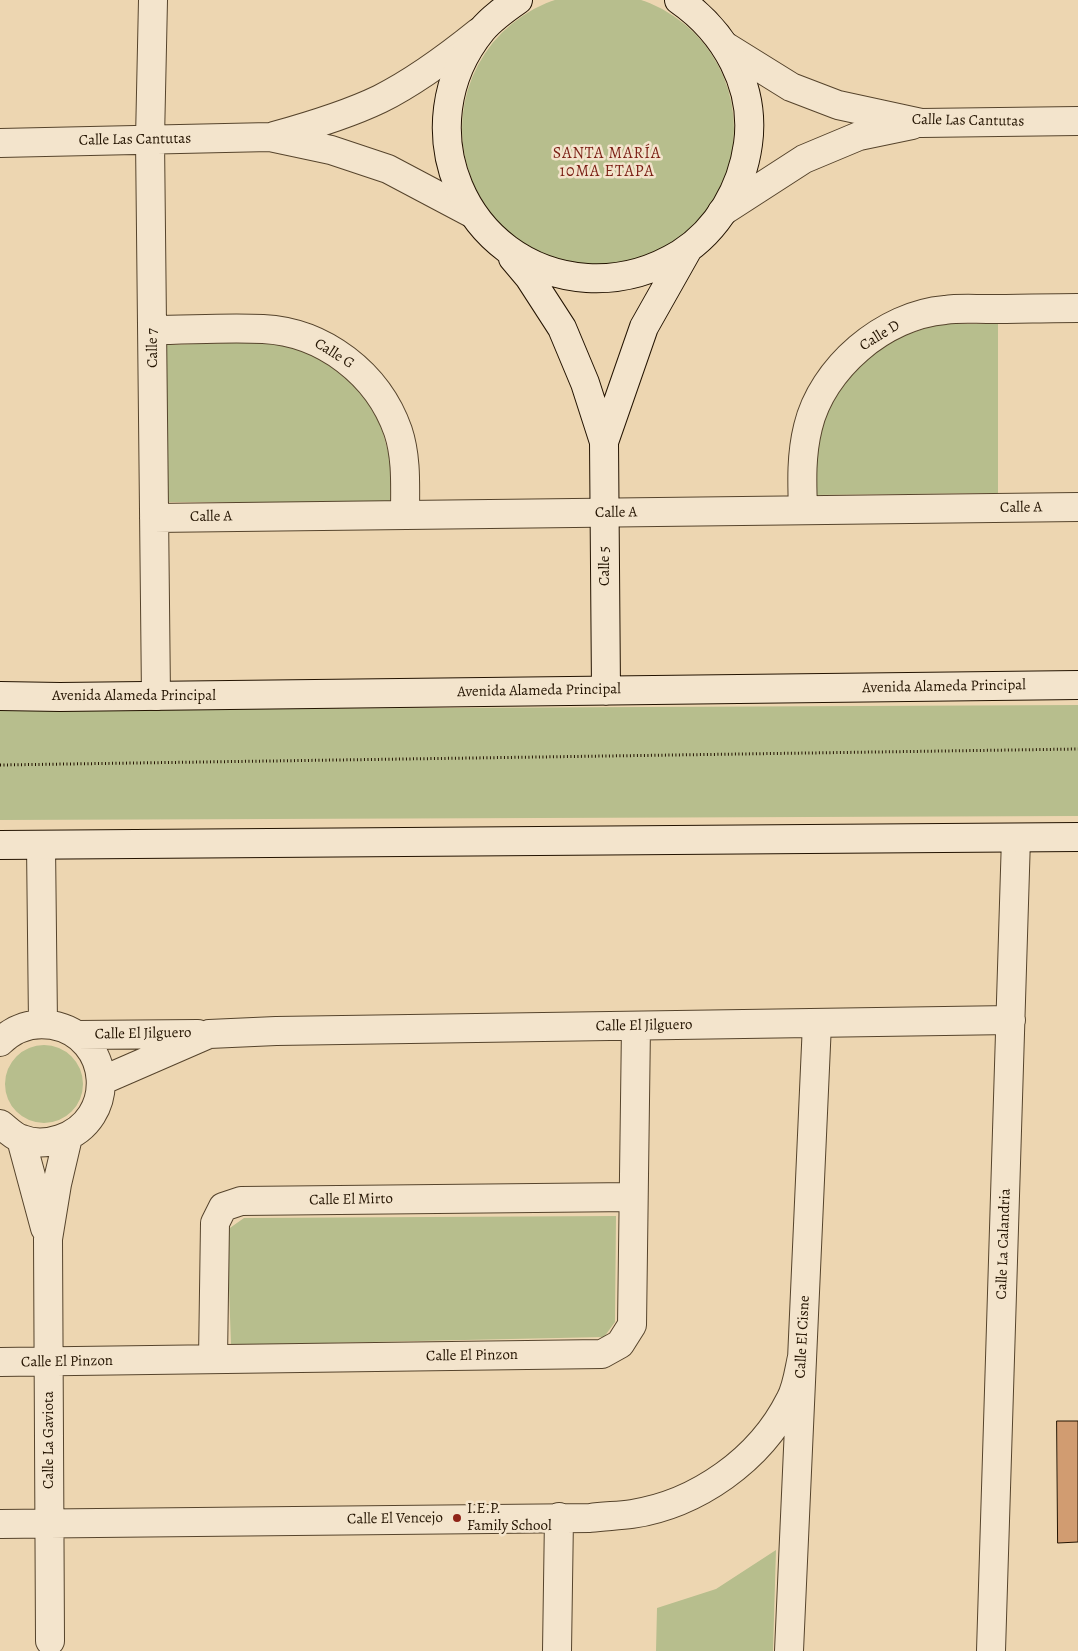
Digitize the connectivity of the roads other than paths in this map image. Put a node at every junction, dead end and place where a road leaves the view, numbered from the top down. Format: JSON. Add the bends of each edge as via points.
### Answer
{"nodes":[{"id":1,"x":153,"y":0,"type":"edge"},
{"id":2,"x":518,"y":0,"type":"edge"},
{"id":3,"x":685,"y":3,"type":"edge"},
{"id":4,"x":482,"y":29,"type":"junction"},
{"id":5,"x":725,"y":46,"type":"junction"},
{"id":6,"x":1078,"y":121,"type":"edge"},
{"id":7,"x":921,"y":123,"type":"junction"},
{"id":8,"x":270,"y":137,"type":"junction"},
{"id":9,"x":150,"y":140,"type":"junction"},
{"id":10,"x":0,"y":143,"type":"edge"},
{"id":11,"x":722,"y":212,"type":"junction"},
{"id":12,"x":473,"y":214,"type":"junction"},
{"id":13,"x":688,"y":248,"type":"junction"},
{"id":14,"x":506,"y":249,"type":"junction"},
{"id":15,"x":1078,"y":308,"type":"edge"},
{"id":16,"x":153,"y":330,"type":"junction"},
{"id":17,"x":604,"y":442,"type":"junction"},
{"id":18,"x":1078,"y":508,"type":"edge"},
{"id":19,"x":802,"y":510,"type":"junction"},
{"id":20,"x":605,"y":513,"type":"junction"},
{"id":21,"x":405,"y":515,"type":"junction"},
{"id":22,"x":154,"y":518,"type":"junction"},
{"id":23,"x":1078,"y":685,"type":"edge"},
{"id":24,"x":606,"y":691,"type":"junction"},
{"id":25,"x":0,"y":696,"type":"edge"},
{"id":26,"x":156,"y":696,"type":"junction"},
{"id":27,"x":1078,"y":837,"type":"edge"},
{"id":28,"x":1016,"y":838,"type":"junction"},
{"id":29,"x":0,"y":844,"type":"edge"},
{"id":30,"x":41,"y":846,"type":"junction"},
{"id":31,"x":1012,"y":1020,"type":"junction"},
{"id":32,"x":817,"y":1023,"type":"junction"},
{"id":33,"x":43,"y":1024,"type":"junction"},
{"id":34,"x":636,"y":1026,"type":"junction"},
{"id":35,"x":209,"y":1034,"type":"junction"},
{"id":36,"x":77,"y":1035,"type":"junction"},
{"id":37,"x":2,"y":1038,"type":"edge"},
{"id":38,"x":101,"y":1081,"type":"junction"},
{"id":39,"x":10,"y":1132,"type":"edge"},
{"id":40,"x":68,"y":1137,"type":"junction"},
{"id":41,"x":633,"y":1196,"type":"junction"},
{"id":42,"x":48,"y":1239,"type":"junction"},
{"id":43,"x":802,"y":1356,"type":"junction"},
{"id":44,"x":213,"y":1359,"type":"junction"},
{"id":45,"x":0,"y":1362,"type":"edge"},
{"id":46,"x":48,"y":1362,"type":"junction"},
{"id":47,"x":559,"y":1517,"type":"junction"},
{"id":48,"x":49,"y":1523,"type":"junction"},
{"id":49,"x":0,"y":1524,"type":"edge"},
{"id":50,"x":50,"y":1641,"type":"dead end"},
{"id":51,"x":557,"y":1651,"type":"edge"},
{"id":52,"x":789,"y":1651,"type":"edge"},
{"id":53,"x":991,"y":1651,"type":"edge"}],
"edges":[{"from":1,"to":9,"type":"street","name":"Calle 7"},
{"from":2,"to":4,"type":"street"},
{"from":3,"to":5,"type":"street","via":[[710,26]]},
{"from":4,"to":8,"type":"street","name":"Calle Las Cantutas","via":[[444,60],[380,99],[310,126]]},
{"from":4,"to":12,"type":"street","via":[[457,72],[449,95],[446,120],[452,170],[460,193]]},
{"from":5,"to":7,"type":"street","name":"Calle Las Cantutas","via":[[798,90],[838,106]]},
{"from":5,"to":11,"type":"street","via":[[745,92],[748,142],[744,167]]},
{"from":6,"to":7,"type":"street","name":"Calle Las Cantutas"},
{"from":7,"to":11,"type":"street","via":[[859,136],[804,159]]},
{"from":8,"to":9,"type":"street","name":"Calle Las Cantutas"},
{"from":8,"to":12,"type":"street","name":"Calle Las Cantutas","via":[[331,150],[388,169]]},
{"from":9,"to":10,"type":"street","name":"Calle Las Cantutas"},
{"from":9,"to":16,"type":"street","name":"Calle 7"},
{"from":11,"to":13,"type":"street"},
{"from":12,"to":14,"type":"street"},
{"from":13,"to":14,"type":"street","via":[[645,271],[597,279],[549,272]]},
{"from":13,"to":17,"type":"street","name":"Calle 5","via":[[644,327]]},
{"from":14,"to":17,"type":"street","name":"Calle 5","via":[[529,277],[562,328],[585,383]]},
{"from":15,"to":19,"type":"street","name":"Calle D","via":[[944,310],[917,316],[871,339],[833,376],[808,425],[803,451]]},
{"from":16,"to":21,"type":"street","name":"Calle G","via":[[264,329],[289,332],[336,352],[374,387],[398,432],[404,457]]},
{"from":16,"to":22,"type":"street","name":"Calle 7"},
{"from":17,"to":20,"type":"street","name":"Calle 5"},
{"from":18,"to":19,"type":"street","name":"Calle A"},
{"from":19,"to":20,"type":"street","name":"Calle A"},
{"from":20,"to":21,"type":"street","name":"Calle A"},
{"from":20,"to":24,"type":"street","name":"Calle 5"},
{"from":21,"to":22,"type":"street","name":"Calle A"},
{"from":22,"to":26,"type":"street","name":"Calle 7"},
{"from":23,"to":24,"type":"street","name":"Avenida Alameda Principal"},
{"from":24,"to":26,"type":"street","name":"Avenida Alameda Principal"},
{"from":25,"to":26,"type":"street","name":"Avenida Alameda Principal"},
{"from":27,"to":28,"type":"street"},
{"from":28,"to":30,"type":"street"},
{"from":28,"to":31,"type":"street","name":"Calle La Calandria"},
{"from":29,"to":30,"type":"street"},
{"from":30,"to":33,"type":"street"},
{"from":31,"to":32,"type":"street","name":"Calle El Jilguero"},
{"from":31,"to":53,"type":"street","name":"Calle La Calandria"},
{"from":32,"to":34,"type":"street","name":"Calle El Jilguero"},
{"from":32,"to":43,"type":"street","name":"Calle El Cisne"},
{"from":33,"to":36,"type":"street","via":[[61,1027]]},
{"from":33,"to":37,"type":"street","via":[[23,1027]]},
{"from":34,"to":35,"type":"street","name":"Calle El Jilguero"},
{"from":34,"to":41,"type":"street","name":"Calle El Pinzon"},
{"from":35,"to":36,"type":"street","name":"Calle El Jilguero"},
{"from":35,"to":38,"type":"street"},
{"from":36,"to":38,"type":"street","via":[[90,1047]]},
{"from":38,"to":40,"type":"street","via":[[93,1114]]},
{"from":39,"to":40,"type":"street","via":[[37,1142]]},
{"from":39,"to":42,"type":"street"},
{"from":40,"to":42,"type":"street"},
{"from":41,"to":44,"type":"street","name":"Calle El Pinzon","via":[[632,1325],[620,1344],[602,1354]]},
{"from":41,"to":44,"type":"street","name":"Calle El Mirto","via":[[241,1201],[223,1207],[215,1223]]},
{"from":42,"to":46,"type":"street","name":"Calle La Gaviota"},
{"from":43,"to":47,"type":"street","name":"Calle El Vencejo","via":[[791,1399],[770,1432],[746,1459],[714,1483],[674,1503],[632,1514]]},
{"from":43,"to":52,"type":"street","name":"Calle El Cisne"},
{"from":44,"to":46,"type":"street","name":"Calle El Pinzon"},
{"from":45,"to":46,"type":"street","name":"Calle El Pinzon"},
{"from":46,"to":48,"type":"street","name":"Calle La Gaviota"},
{"from":47,"to":48,"type":"street","name":"Calle El Vencejo"},
{"from":47,"to":51,"type":"street"},
{"from":48,"to":49,"type":"street","name":"Calle El Vencejo"},
{"from":48,"to":50,"type":"street","name":"Calle La Gaviota"}]}
